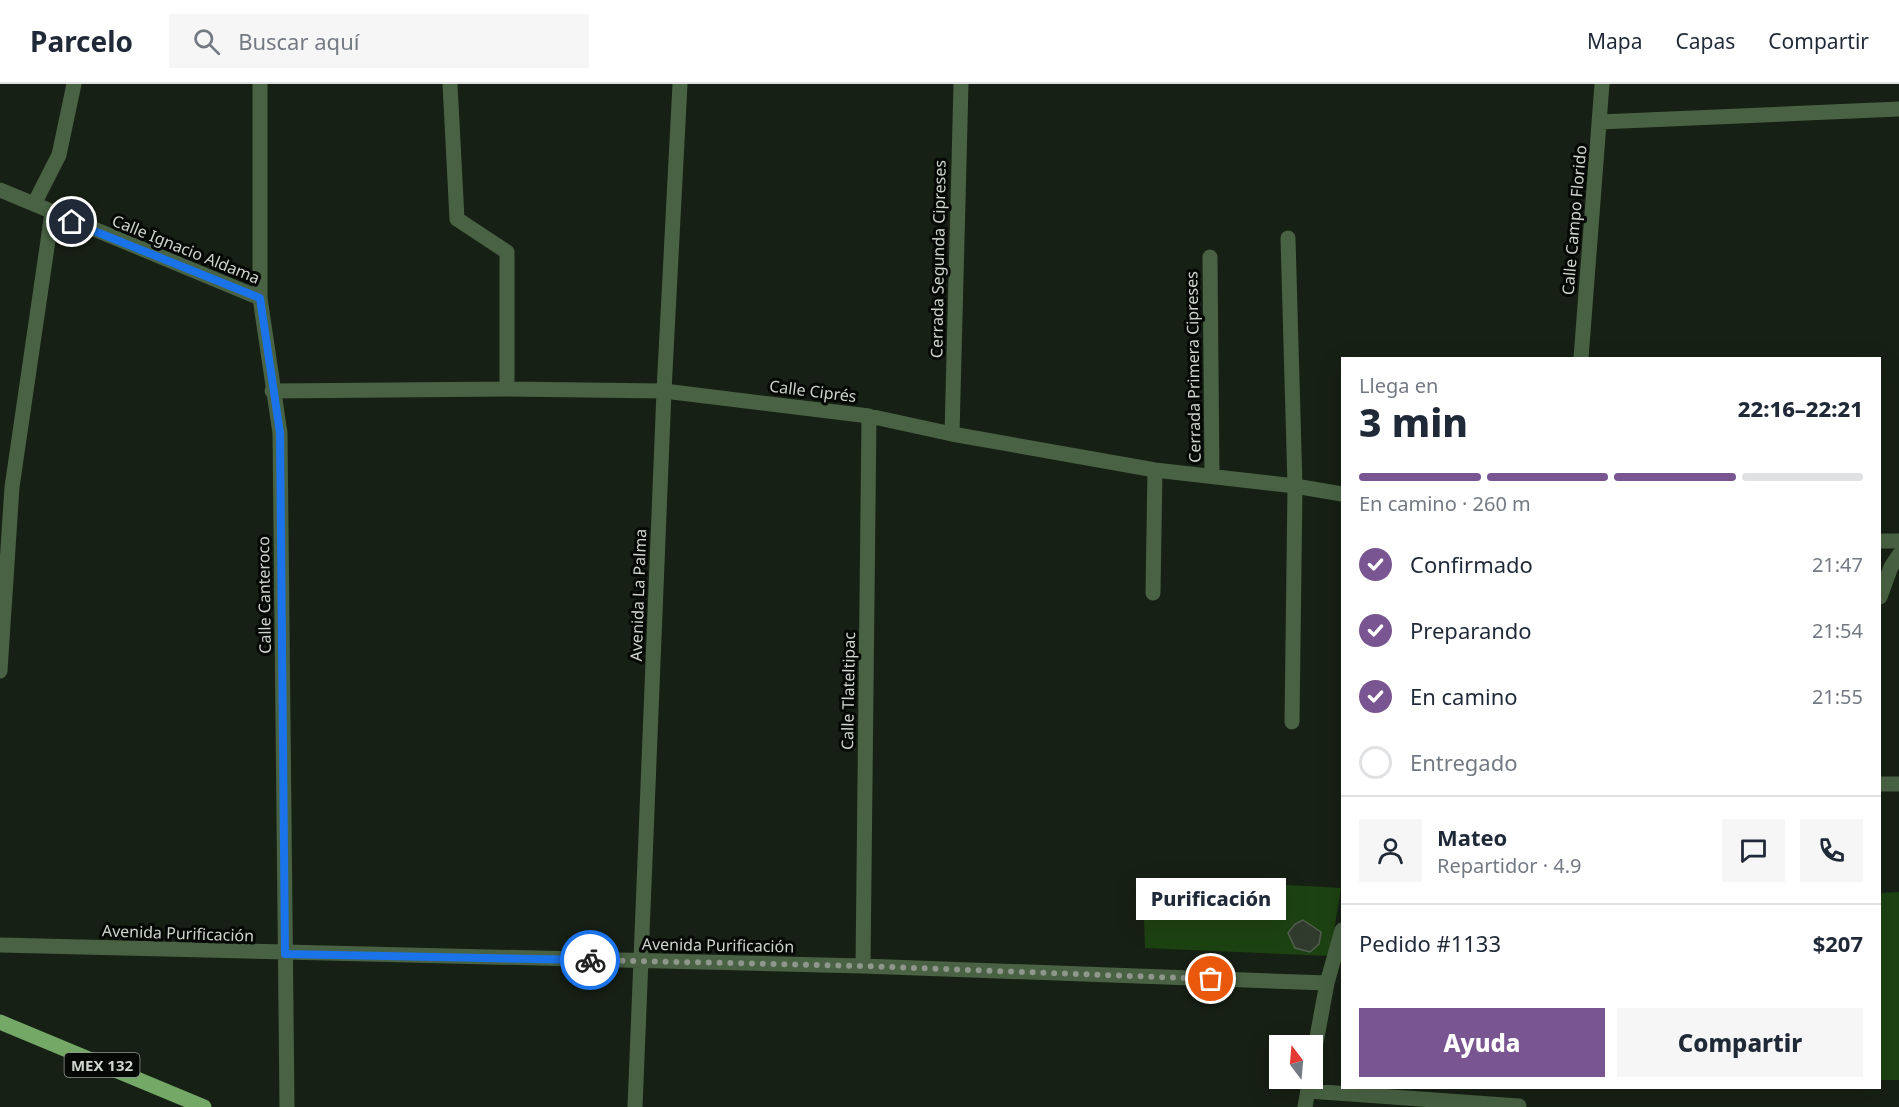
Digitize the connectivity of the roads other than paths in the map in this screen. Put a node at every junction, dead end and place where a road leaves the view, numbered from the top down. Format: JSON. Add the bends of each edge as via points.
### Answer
{"nodes":[{"id":1,"x":74,"y":84,"type":"edge"},
{"id":2,"x":260,"y":84,"type":"edge"},
{"id":3,"x":450,"y":84,"type":"edge"},
{"id":4,"x":680,"y":84,"type":"edge"},
{"id":5,"x":961,"y":84,"type":"edge"},
{"id":6,"x":1602,"y":84,"type":"edge"},
{"id":7,"x":1899,"y":109,"type":"edge"},
{"id":8,"x":1600,"y":122,"type":"junction"},
{"id":9,"x":0,"y":190,"type":"edge"},
{"id":10,"x":34,"y":204,"type":"junction"},
{"id":11,"x":52,"y":213,"type":"junction"},
{"id":12,"x":1288,"y":238,"type":"dead end"},
{"id":13,"x":1210,"y":257,"type":"dead end"},
{"id":14,"x":260,"y":298,"type":"junction"},
{"id":15,"x":1581,"y":357,"type":"edge"},
{"id":16,"x":507,"y":388,"type":"junction"},
{"id":17,"x":272,"y":391,"type":"junction"},
{"id":18,"x":664,"y":391,"type":"junction"},
{"id":19,"x":869,"y":416,"type":"junction"},
{"id":20,"x":952,"y":434,"type":"junction"},
{"id":21,"x":1155,"y":470,"type":"junction"},
{"id":22,"x":1212,"y":476,"type":"junction"},
{"id":23,"x":1295,"y":486,"type":"junction"},
{"id":24,"x":6,"y":487,"type":"edge"},
{"id":25,"x":1341,"y":494,"type":"edge"},
{"id":26,"x":1881,"y":541,"type":"edge"},
{"id":27,"x":1899,"y":541,"type":"edge"},
{"id":28,"x":1899,"y":555,"type":"edge"},
{"id":29,"x":1153,"y":593,"type":"dead end"},
{"id":30,"x":1881,"y":594,"type":"edge"},
{"id":31,"x":0,"y":671,"type":"edge"},
{"id":32,"x":1292,"y":722,"type":"dead end"},
{"id":33,"x":1881,"y":784,"type":"edge"},
{"id":34,"x":1899,"y":784,"type":"edge"},
{"id":35,"x":1341,"y":934,"type":"edge"},
{"id":36,"x":0,"y":945,"type":"edge"},
{"id":37,"x":285,"y":954,"type":"junction"},
{"id":38,"x":640,"y":961,"type":"junction"},
{"id":39,"x":863,"y":966,"type":"junction"},
{"id":40,"x":1327,"y":983,"type":"junction"},
{"id":41,"x":0,"y":1022,"type":"edge"},
{"id":42,"x":1317,"y":1035,"type":"edge"},
{"id":43,"x":1323,"y":1086,"type":"edge"},
{"id":44,"x":1341,"y":1088,"type":"edge"},
{"id":45,"x":1308,"y":1089,"type":"edge"},
{"id":46,"x":1349,"y":1089,"type":"edge"},
{"id":47,"x":1519,"y":1106,"type":"edge"},
{"id":48,"x":204,"y":1107,"type":"edge"},
{"id":49,"x":287,"y":1107,"type":"edge"},
{"id":50,"x":635,"y":1107,"type":"edge"},
{"id":51,"x":1305,"y":1107,"type":"edge"}],
"edges":[{"from":1,"to":10,"type":"street","via":[[59,155]]},
{"from":2,"to":14,"type":"street","name":"Calle Canteroco"},
{"from":3,"to":16,"type":"street","via":[[457,219],[507,252]]},
{"from":4,"to":18,"type":"street","name":"Avenida La Palma"},
{"from":5,"to":20,"type":"street","name":"Cerrada Segunda Cipreses"},
{"from":6,"to":8,"type":"street","name":"Calle Campo Florido"},
{"from":7,"to":8,"type":"street"},
{"from":8,"to":15,"type":"street","name":"Calle Campo Florido"},
{"from":9,"to":10,"type":"street","name":"Calle Ignacio Aldama"},
{"from":10,"to":11,"type":"street","name":"Calle Ignacio Aldama"},
{"from":11,"to":14,"type":"street","name":"Calle Ignacio Aldama"},
{"from":11,"to":24,"type":"street"},
{"from":12,"to":23,"type":"street"},
{"from":13,"to":22,"type":"street","name":"Cerrada Primera Cipreses"},
{"from":14,"to":17,"type":"street","name":"Calle Canteroco"},
{"from":16,"to":17,"type":"street","name":"Calle Ciprés"},
{"from":16,"to":18,"type":"street","name":"Calle Ciprés"},
{"from":17,"to":37,"type":"street","name":"Calle Canteroco","via":[[280,433]]},
{"from":18,"to":19,"type":"street","name":"Calle Ciprés"},
{"from":18,"to":38,"type":"street","name":"Avenida La Palma"},
{"from":19,"to":20,"type":"street","name":"Calle Ciprés"},
{"from":19,"to":39,"type":"street","name":"Calle Tlateltipac"},
{"from":20,"to":21,"type":"street","name":"Calle Ciprés"},
{"from":21,"to":22,"type":"street","name":"Calle Ciprés"},
{"from":21,"to":29,"type":"street"},
{"from":22,"to":23,"type":"street","name":"Calle Ciprés"},
{"from":23,"to":25,"type":"street","name":"Calle Ciprés"},
{"from":23,"to":32,"type":"street"},
{"from":24,"to":31,"type":"street"},
{"from":26,"to":27,"type":"street"},
{"from":28,"to":30,"type":"street"},
{"from":33,"to":34,"type":"street"},
{"from":35,"to":40,"type":"street"},
{"from":36,"to":37,"type":"street","name":"Avenida Purificación"},
{"from":37,"to":38,"type":"street","name":"Avenida Purificación"},
{"from":37,"to":49,"type":"street","name":"Calle Canteroco"},
{"from":38,"to":39,"type":"street","name":"Avenida Purificación"},
{"from":38,"to":50,"type":"street","name":"Avenida La Palma"},
{"from":39,"to":40,"type":"street","name":"Avenida Purificación"},
{"from":40,"to":42,"type":"street"},
{"from":41,"to":48,"type":"main road","number":"MEX 132"},
{"from":43,"to":44,"type":"street"},
{"from":45,"to":51,"type":"street"},
{"from":46,"to":47,"type":"street"}]}
